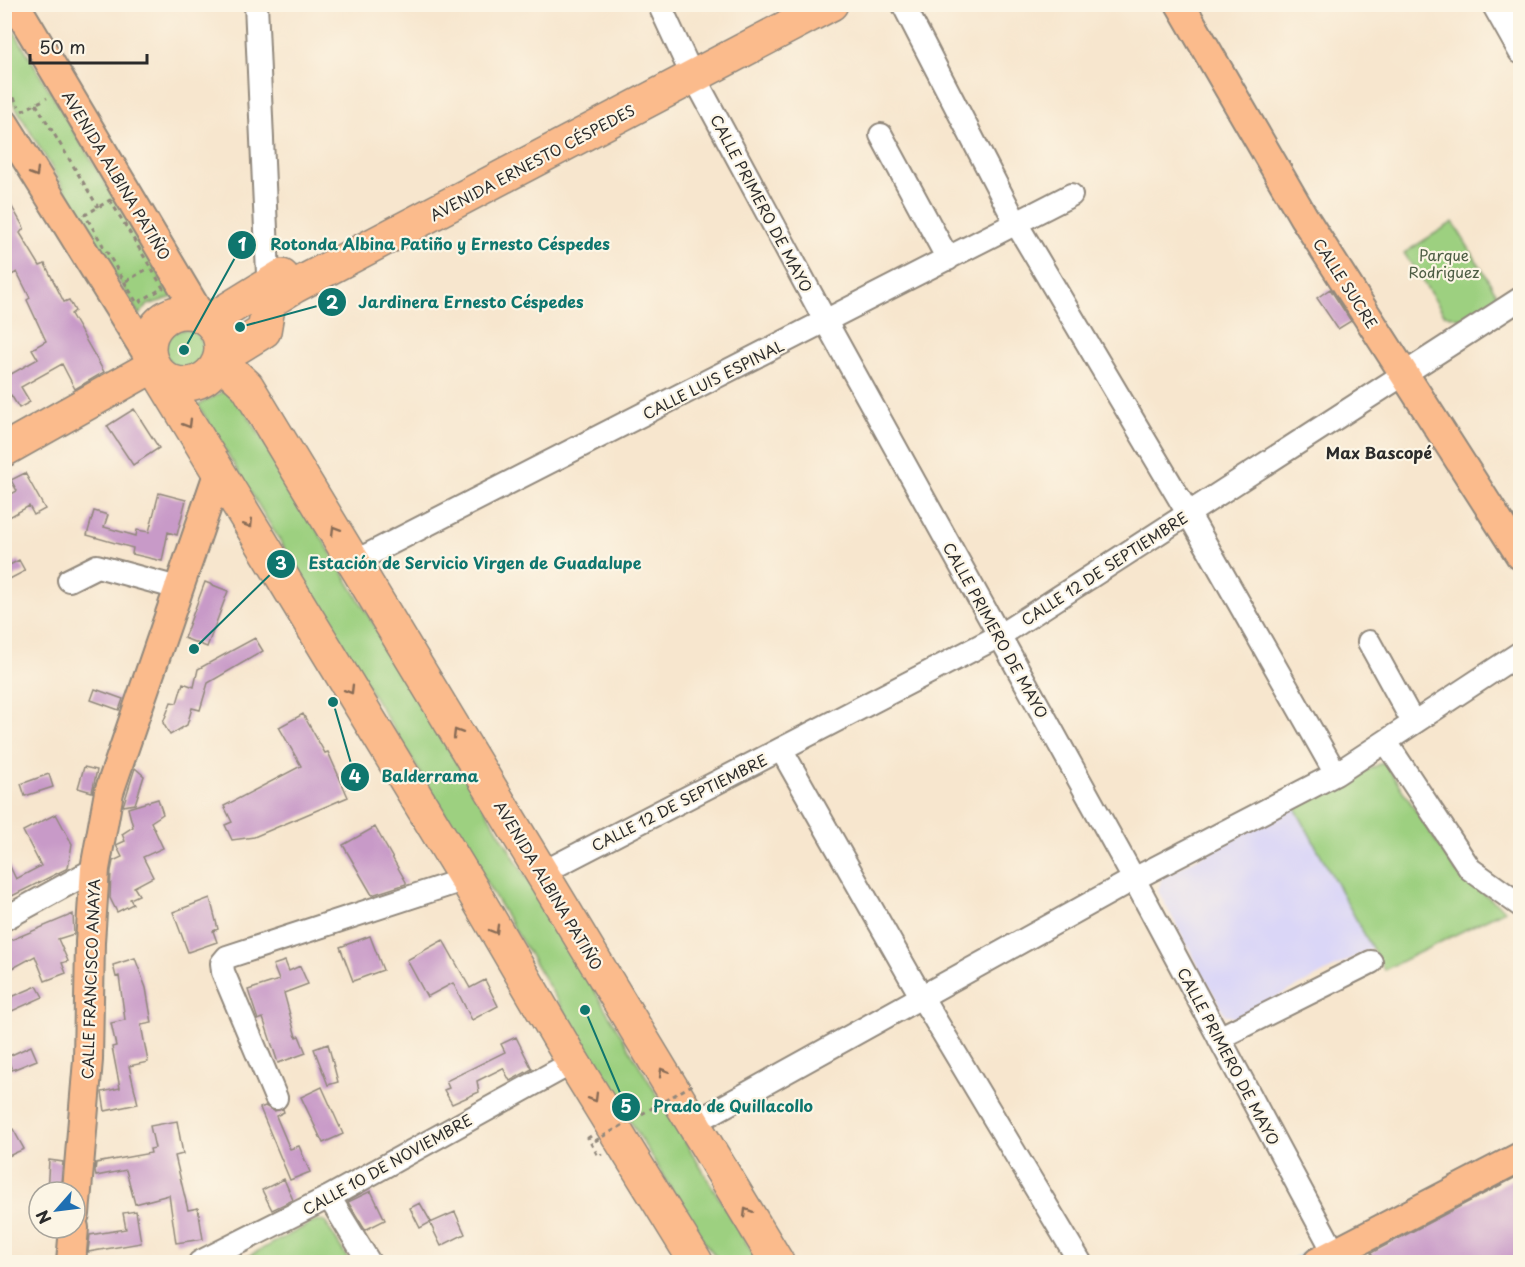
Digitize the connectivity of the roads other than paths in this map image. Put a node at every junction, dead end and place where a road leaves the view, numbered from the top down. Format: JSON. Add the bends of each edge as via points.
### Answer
{"nodes":[{"id":1,"x":15,"y":4,"type":"edge"},
{"id":2,"x":256,"y":4,"type":"edge"},
{"id":3,"x":659,"y":4,"type":"edge"},
{"id":4,"x":789,"y":4,"type":"edge"},
{"id":5,"x":831,"y":4,"type":"edge"},
{"id":6,"x":903,"y":4,"type":"edge"},
{"id":7,"x":1180,"y":4,"type":"edge"},
{"id":8,"x":1493,"y":4,"type":"edge"},
{"id":9,"x":1516,"y":4,"type":"edge"},
{"id":10,"x":1521,"y":12,"type":"edge"},
{"id":11,"x":1521,"y":52,"type":"edge"},
{"id":12,"x":690,"y":68,"type":"junction"},
{"id":13,"x":4,"y":123,"type":"edge"},
{"id":14,"x":881,"y":135,"type":"dead end"},
{"id":15,"x":1071,"y":195,"type":"dead end"},
{"id":16,"x":1016,"y":223,"type":"junction"},
{"id":17,"x":948,"y":260,"type":"junction"},
{"id":18,"x":269,"y":292,"type":"junction"},
{"id":19,"x":1521,"y":299,"type":"edge"},
{"id":20,"x":826,"y":322,"type":"junction"},
{"id":21,"x":212,"y":336,"type":"junction"},
{"id":22,"x":154,"y":366,"type":"junction"},
{"id":23,"x":1405,"y":374,"type":"junction"},
{"id":24,"x":4,"y":450,"type":"edge"},
{"id":25,"x":218,"y":474,"type":"junction"},
{"id":26,"x":1188,"y":513,"type":"junction"},
{"id":27,"x":1521,"y":555,"type":"edge"},
{"id":28,"x":354,"y":562,"type":"junction"},
{"id":29,"x":69,"y":580,"type":"dead end"},
{"id":30,"x":178,"y":588,"type":"junction"},
{"id":31,"x":999,"y":636,"type":"junction"},
{"id":32,"x":1369,"y":642,"type":"dead end"},
{"id":33,"x":1521,"y":653,"type":"edge"},
{"id":34,"x":1413,"y":722,"type":"junction"},
{"id":35,"x":1386,"y":742,"type":"junction"},
{"id":36,"x":781,"y":749,"type":"junction"},
{"id":37,"x":1336,"y":774,"type":"junction"},
{"id":38,"x":95,"y":869,"type":"junction"},
{"id":39,"x":542,"y":873,"type":"junction"},
{"id":40,"x":466,"y":879,"type":"junction"},
{"id":41,"x":1134,"y":879,"type":"junction"},
{"id":42,"x":1521,"y":905,"type":"edge"},
{"id":43,"x":4,"y":919,"type":"edge"},
{"id":44,"x":1371,"y":962,"type":"dead end"},
{"id":45,"x":921,"y":996,"type":"junction"},
{"id":46,"x":1219,"y":1038,"type":"junction"},
{"id":47,"x":573,"y":1062,"type":"junction"},
{"id":48,"x":276,"y":1098,"type":"dead end"},
{"id":49,"x":694,"y":1122,"type":"junction"},
{"id":50,"x":1521,"y":1157,"type":"edge"},
{"id":51,"x":78,"y":1180,"type":"edge"},
{"id":52,"x":329,"y":1197,"type":"junction"},
{"id":53,"x":73,"y":1240,"type":"edge"},
{"id":54,"x":1326,"y":1258,"type":"edge"},
{"id":55,"x":211,"y":1260,"type":"edge"},
{"id":56,"x":71,"y":1263,"type":"edge"},
{"id":57,"x":369,"y":1263,"type":"edge"},
{"id":58,"x":696,"y":1263,"type":"edge"},
{"id":59,"x":777,"y":1263,"type":"edge"},
{"id":60,"x":1080,"y":1263,"type":"edge"}],
"edges":[{"from":1,"to":21,"type":"main road","name":"AVENIDA ALBINA PATIÑO"},
{"from":2,"to":18,"type":"street"},
{"from":3,"to":12,"type":"street","name":"CALLE PRIMERO DE MAYO"},
{"from":4,"to":12,"type":"highway","name":"AVENIDA ERNESTO CÉSPEDES"},
{"from":5,"to":12,"type":"highway","name":"AVENIDA ERNESTO CÉSPEDES"},
{"from":6,"to":16,"type":"street"},
{"from":7,"to":23,"type":"main road","name":"CALLE SUCRE","via":[[1303,216]]},
{"from":8,"to":11,"type":"street"},
{"from":9,"to":10,"type":"street"},
{"from":12,"to":18,"type":"highway","name":"AVENIDA ERNESTO CÉSPEDES"},
{"from":12,"to":20,"type":"street","name":"CALLE PRIMERO DE MAYO"},
{"from":13,"to":22,"type":"main road","one_way":true},
{"from":14,"to":17,"type":"street"},
{"from":15,"to":16,"type":"street","name":"CALLE LUIS ESPINAL"},
{"from":16,"to":17,"type":"street","name":"CALLE LUIS ESPINAL"},
{"from":16,"to":26,"type":"street"},
{"from":17,"to":20,"type":"street","name":"CALLE LUIS ESPINAL"},
{"from":18,"to":21,"type":"highway","via":[[264,331],[238,347]]},
{"from":19,"to":23,"type":"street","name":"CALLE 12 DE SEPTIEMBRE"},
{"from":20,"to":28,"type":"street","name":"CALLE LUIS ESPINAL"},
{"from":20,"to":31,"type":"street","name":"CALLE PRIMERO DE MAYO"},
{"from":21,"to":22,"type":"highway","via":[[207,377],[188,385],[177,384]]},
{"from":21,"to":22,"type":"highway","via":[[182,312],[165,318],[150,340]]},
{"from":28,"to":21,"type":"highway","name":"AVENIDA ALBINA PATIÑO","one_way":true,"via":[[247,386]]},
{"from":22,"to":24,"type":"highway"},
{"from":22,"to":25,"type":"highway","one_way":true},
{"from":23,"to":26,"type":"street","name":"CALLE 12 DE SEPTIEMBRE"},
{"from":23,"to":27,"type":"main road","name":"CALLE SUCRE"},
{"from":25,"to":30,"type":"main road","name":"CALLE FRANCISCO ANAYA"},
{"from":25,"to":40,"type":"highway","one_way":true},
{"from":26,"to":31,"type":"street","name":"CALLE 12 DE SEPTIEMBRE"},
{"from":26,"to":37,"type":"street"},
{"from":39,"to":28,"type":"highway","name":"AVENIDA ALBINA PATIÑO","one_way":true},
{"from":29,"to":30,"type":"street","via":[[98,566]]},
{"from":30,"to":38,"type":"main road","name":"CALLE FRANCISCO ANAYA","via":[[109,792]]},
{"from":31,"to":36,"type":"street","name":"CALLE 12 DE SEPTIEMBRE"},
{"from":31,"to":41,"type":"street","name":"CALLE PRIMERO DE MAYO"},
{"from":32,"to":34,"type":"street"},
{"from":33,"to":34,"type":"street"},
{"from":34,"to":35,"type":"street"},
{"from":35,"to":37,"type":"street"},
{"from":35,"to":42,"type":"street","via":[[1470,869]]},
{"from":36,"to":39,"type":"street","name":"CALLE 12 DE SEPTIEMBRE"},
{"from":36,"to":45,"type":"street"},
{"from":37,"to":41,"type":"street"},
{"from":38,"to":43,"type":"street"},
{"from":38,"to":51,"type":"main road","name":"CALLE FRANCISCO ANAYA","via":[[88,1060]]},
{"from":49,"to":39,"type":"highway","name":"AVENIDA ALBINA PATIÑO","one_way":true},
{"from":40,"to":47,"type":"highway","one_way":true},
{"from":40,"to":48,"type":"street","via":[[226,957],[223,972]]},
{"from":41,"to":45,"type":"street"},
{"from":41,"to":46,"type":"street","name":"CALLE PRIMERO DE MAYO"},
{"from":44,"to":46,"type":"street"},
{"from":45,"to":49,"type":"street"},
{"from":45,"to":60,"type":"street"},
{"from":46,"to":54,"type":"street","name":"CALLE PRIMERO DE MAYO"},
{"from":47,"to":52,"type":"street","name":"CALLE 10 DE NOVIEMBRE"},
{"from":47,"to":58,"type":"highway","one_way":true},
{"from":59,"to":49,"type":"highway","name":"AVENIDA ALBINA PATIÑO","one_way":true},
{"from":50,"to":54,"type":"main road"},
{"from":52,"to":55,"type":"street","name":"CALLE 10 DE NOVIEMBRE"},
{"from":52,"to":57,"type":"street"},
{"from":53,"to":56,"type":"main road"}]}
